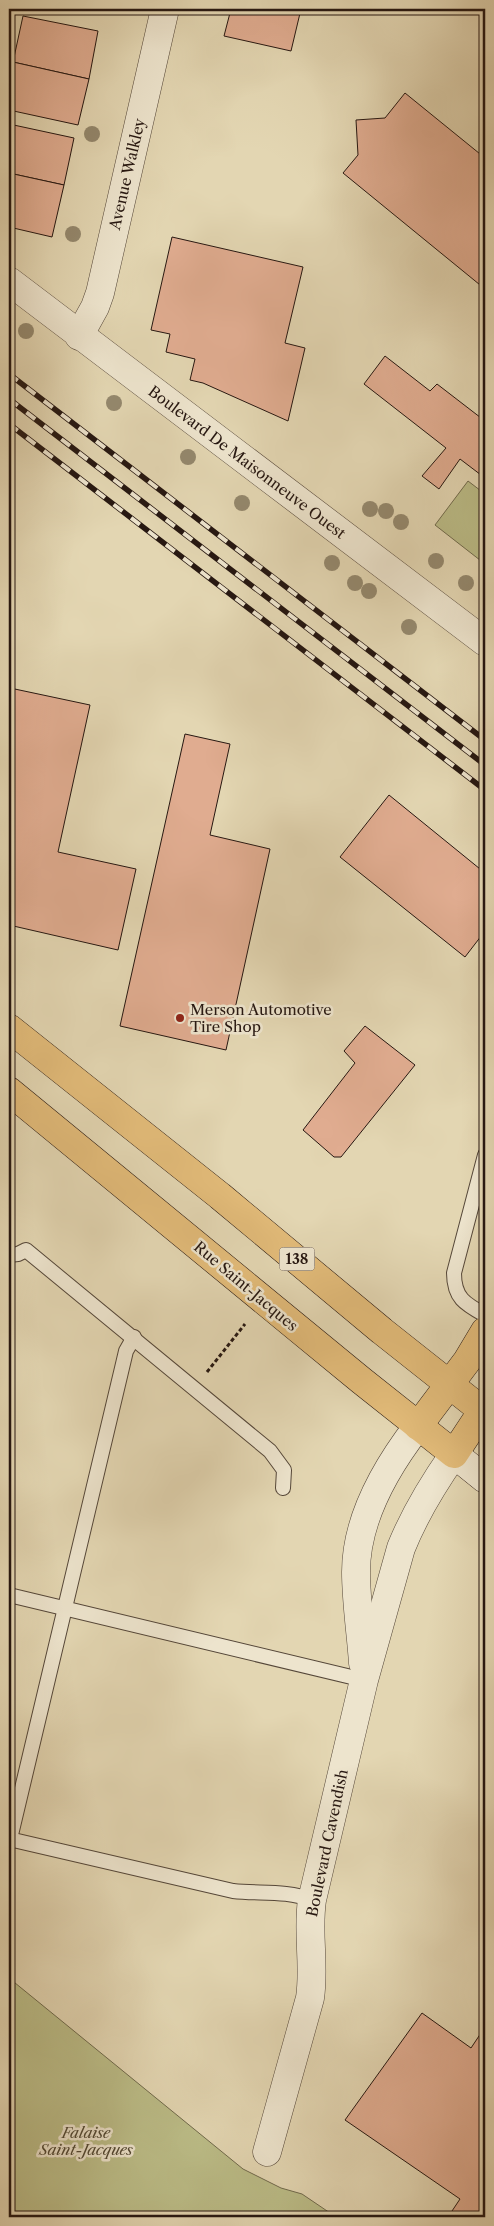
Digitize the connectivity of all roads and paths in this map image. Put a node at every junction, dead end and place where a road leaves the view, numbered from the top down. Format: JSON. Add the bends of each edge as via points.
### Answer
{"nodes":[{"id":1,"x":165,"y":9,"type":"edge"},
{"id":2,"x":9,"y":281,"type":"edge"},
{"id":3,"x":78,"y":336,"type":"junction"},
{"id":4,"x":485,"y":642,"type":"edge"},
{"id":5,"x":9,"y":1028,"type":"edge"},
{"id":6,"x":9,"y":1091,"type":"edge"},
{"id":7,"x":485,"y":1155,"type":"edge"},
{"id":8,"x":9,"y":1254,"type":"edge"},
{"id":9,"x":485,"y":1315,"type":"edge"},
{"id":10,"x":251,"y":1317,"type":"dead end"},
{"id":11,"x":485,"y":1331,"type":"edge"},
{"id":12,"x":134,"y":1337,"type":"junction"},
{"id":13,"x":220,"y":1356,"type":"dead end"},
{"id":14,"x":449,"y":1384,"type":"junction"},
{"id":15,"x":484,"y":1410,"type":"edge"},
{"id":16,"x":418,"y":1426,"type":"junction"},
{"id":17,"x":454,"y":1454,"type":"junction"},
{"id":18,"x":485,"y":1479,"type":"edge"},
{"id":19,"x":283,"y":1488,"type":"dead end"},
{"id":20,"x":9,"y":1595,"type":"edge"},
{"id":21,"x":65,"y":1608,"type":"junction"},
{"id":22,"x":364,"y":1680,"type":"junction"},
{"id":23,"x":10,"y":1839,"type":"edge"},
{"id":24,"x":312,"y":1900,"type":"junction"},
{"id":25,"x":267,"y":2152,"type":"dead end"}],
"edges":[{"from":1,"to":3,"type":"street","name":"Avenue Walkley","via":[[100,293]]},
{"from":2,"to":3,"type":"street","name":"Boulevard De Maisonneuve Ouest"},
{"from":3,"to":4,"type":"street","name":"Boulevard De Maisonneuve Ouest"},
{"from":5,"to":14,"type":"main road","number":"138"},
{"from":6,"to":16,"type":"main road","name":"Rue Saint-Jacques"},
{"from":7,"to":9,"type":"lane","via":[[454,1273],[460,1298]]},
{"from":8,"to":12,"type":"lane","via":[[26,1250]]},
{"from":10,"to":13,"type":"path"},
{"from":11,"to":14,"type":"main road","name":"Boulevard Cavendish"},
{"from":12,"to":19,"type":"lane","via":[[270,1451],[284,1470]]},
{"from":12,"to":21,"type":"lane","via":[[126,1350]]},
{"from":14,"to":15,"type":"main road"},
{"from":14,"to":16,"type":"main road","name":"Boulevard Cavendish"},
{"from":15,"to":17,"type":"main road","name":"Boulevard Cavendish"},
{"from":16,"to":17,"type":"main road","name":"Rue Saint-Jacques"},
{"from":16,"to":22,"type":"street","name":"Boulevard Cavendish","via":[[383,1478],[361,1538],[356,1570]]},
{"from":17,"to":18,"type":"street","name":"Rue Saint-Jacques"},
{"from":17,"to":22,"type":"street","name":"Boulevard Cavendish","via":[[432,1486],[401,1548]]},
{"from":20,"to":21,"type":"lane"},
{"from":21,"to":22,"type":"lane"},
{"from":21,"to":23,"type":"lane"},
{"from":22,"to":24,"type":"street","name":"Boulevard Cavendish"},
{"from":23,"to":24,"type":"lane","via":[[233,1891],[290,1893]]},
{"from":24,"to":25,"type":"street","name":"Boulevard Cavendish","via":[[313,1978],[310,1998]]}]}
